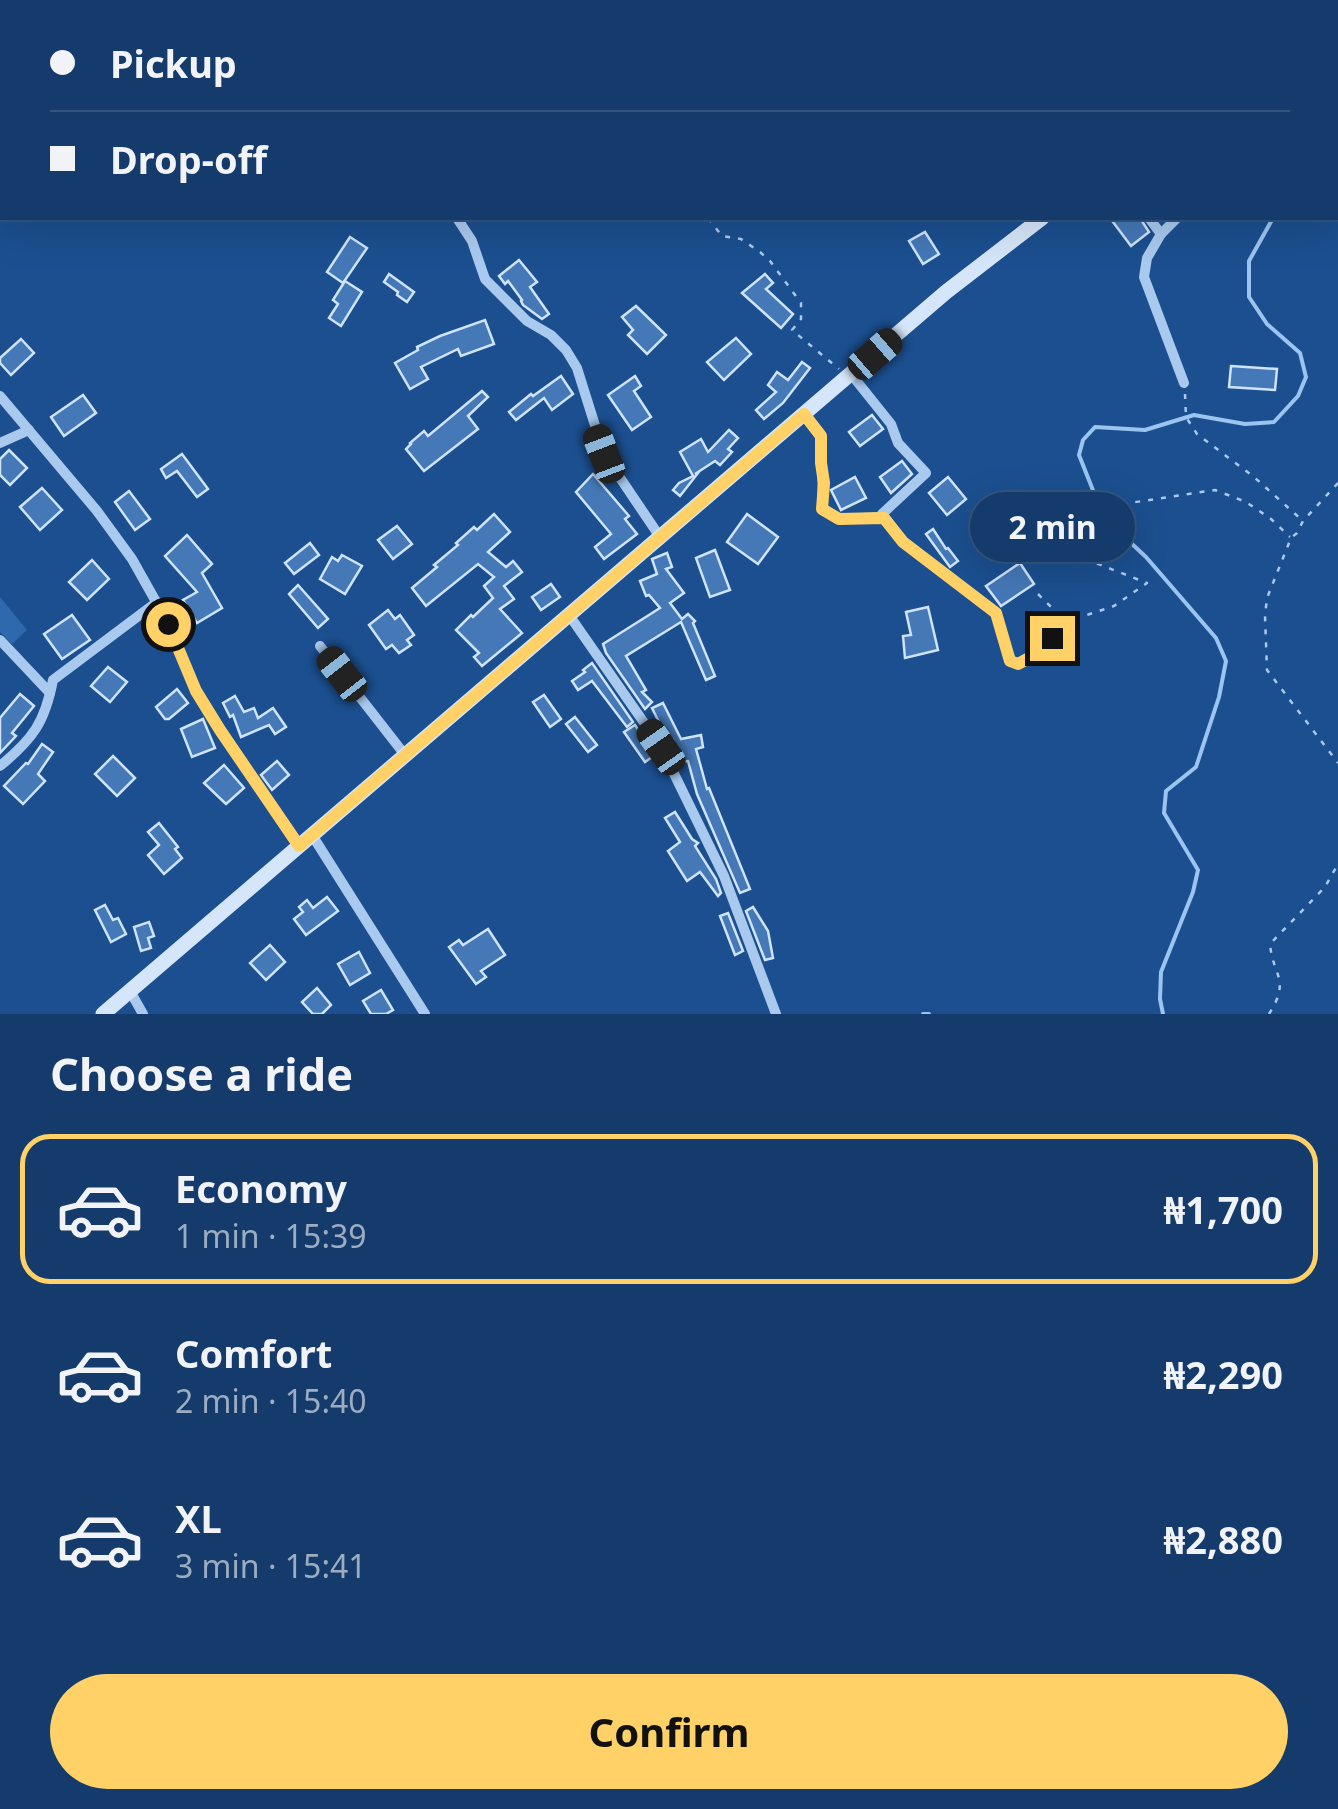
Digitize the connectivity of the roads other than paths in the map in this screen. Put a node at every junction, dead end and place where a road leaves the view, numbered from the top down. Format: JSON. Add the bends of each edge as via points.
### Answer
{"nodes":[{"id":1,"x":459,"y":220,"type":"edge"},
{"id":2,"x":1039,"y":220,"type":"edge"},
{"id":3,"x":1150,"y":220,"type":"edge"},
{"id":4,"x":1175,"y":220,"type":"edge"},
{"id":5,"x":1161,"y":234,"type":"junction"},
{"id":6,"x":849,"y":375,"type":"junction"},
{"id":7,"x":1184,"y":382,"type":"road end"},
{"id":8,"x":0,"y":396,"type":"edge"},
{"id":9,"x":804,"y":414,"type":"junction"},
{"id":10,"x":29,"y":430,"type":"junction"},
{"id":11,"x":0,"y":443,"type":"edge"},
{"id":12,"x":884,"y":518,"type":"junction"},
{"id":13,"x":660,"y":537,"type":"junction"},
{"id":14,"x":156,"y":602,"type":"junction"},
{"id":15,"x":569,"y":615,"type":"junction"},
{"id":16,"x":1066,"y":622,"type":"road end"},
{"id":17,"x":0,"y":640,"type":"edge"},
{"id":18,"x":320,"y":646,"type":"dead end"},
{"id":19,"x":50,"y":693,"type":"junction"},
{"id":20,"x":405,"y":755,"type":"junction"},
{"id":21,"x":0,"y":766,"type":"edge"},
{"id":22,"x":312,"y":835,"type":"junction"},
{"id":23,"x":299,"y":846,"type":"junction"},
{"id":24,"x":130,"y":991,"type":"junction"},
{"id":25,"x":104,"y":1014,"type":"edge"},
{"id":26,"x":143,"y":1014,"type":"edge"},
{"id":27,"x":425,"y":1014,"type":"edge"},
{"id":28,"x":776,"y":1014,"type":"edge"}],
"edges":[{"from":1,"to":13,"type":"street","via":[[485,278],[566,350],[604,454]]},
{"from":2,"to":6,"type":"main road"},
{"from":3,"to":5,"type":"street"},
{"from":4,"to":5,"type":"street"},
{"from":5,"to":7,"type":"street","via":[[1144,277]]},
{"from":6,"to":9,"type":"main road"},
{"from":6,"to":12,"type":"street","via":[[926,472]]},
{"from":8,"to":10,"type":"street"},
{"from":9,"to":12,"type":"street","via":[[821,436],[822,509],[839,519]]},
{"from":9,"to":13,"type":"main road"},
{"from":10,"to":11,"type":"street"},
{"from":10,"to":14,"type":"street","via":[[97,510]]},
{"from":12,"to":16,"type":"street","via":[[903,542],[996,613],[1010,661],[1018,664],[1038,653]]},
{"from":13,"to":15,"type":"main road"},
{"from":14,"to":19,"type":"street","via":[[68,667]]},
{"from":14,"to":23,"type":"street","via":[[196,691]]},
{"from":15,"to":20,"type":"main road"},
{"from":15,"to":28,"type":"street","via":[[661,747],[724,876]]},
{"from":17,"to":19,"type":"street"},
{"from":18,"to":20,"type":"street"},
{"from":19,"to":21,"type":"street","via":[[38,727]]},
{"from":20,"to":22,"type":"main road"},
{"from":22,"to":23,"type":"main road"},
{"from":22,"to":27,"type":"street"},
{"from":23,"to":24,"type":"main road"},
{"from":24,"to":25,"type":"main road"},
{"from":24,"to":26,"type":"street"}]}
